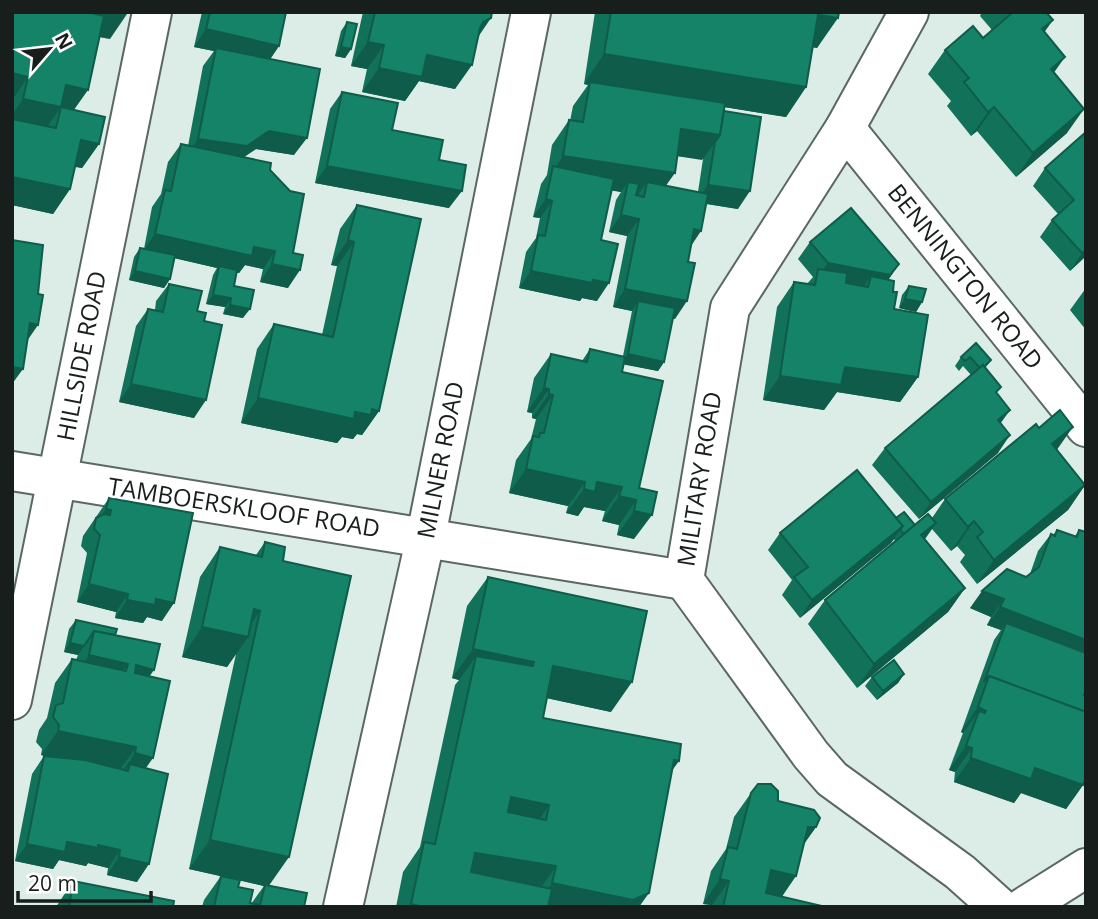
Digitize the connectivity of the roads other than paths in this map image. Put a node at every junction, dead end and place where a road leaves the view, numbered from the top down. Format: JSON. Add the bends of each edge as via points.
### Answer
{"nodes":[{"id":1,"x":152,"y":12,"type":"edge"},
{"id":2,"x":531,"y":12,"type":"edge"},
{"id":3,"x":909,"y":12,"type":"edge"},
{"id":4,"x":845,"y":128,"type":"junction"},
{"id":5,"x":1086,"y":426,"type":"edge"},
{"id":6,"x":12,"y":471,"type":"edge"},
{"id":7,"x":57,"y":479,"type":"junction"},
{"id":8,"x":426,"y":537,"type":"junction"},
{"id":9,"x":684,"y":580,"type":"junction"},
{"id":10,"x":12,"y":700,"type":"edge"},
{"id":11,"x":1086,"y":868,"type":"edge"},
{"id":12,"x":343,"y":907,"type":"edge"},
{"id":13,"x":999,"y":907,"type":"edge"},
{"id":14,"x":1024,"y":907,"type":"edge"}],
"edges":[{"from":1,"to":7,"type":"street","name":"HILLSIDE ROAD"},
{"from":2,"to":8,"type":"street","name":"MILNER ROAD"},
{"from":3,"to":4,"type":"street","name":"MILITARY ROAD"},
{"from":4,"to":5,"type":"street","name":"BENNINGTON ROAD"},
{"from":4,"to":9,"type":"street","name":"MILITARY ROAD","via":[[730,308]]},
{"from":6,"to":7,"type":"street","name":"TAMBOERSKLOOF ROAD"},
{"from":7,"to":8,"type":"street","name":"TAMBOERSKLOOF ROAD"},
{"from":7,"to":10,"type":"street","name":"HILLSIDE ROAD"},
{"from":8,"to":9,"type":"street","name":"TAMBOERSKLOOF ROAD"},
{"from":8,"to":12,"type":"street","name":"MILNER ROAD"},
{"from":9,"to":13,"type":"street","name":"MILITARY ROAD","via":[[832,779],[960,872]]},
{"from":11,"to":14,"type":"street"}]}
